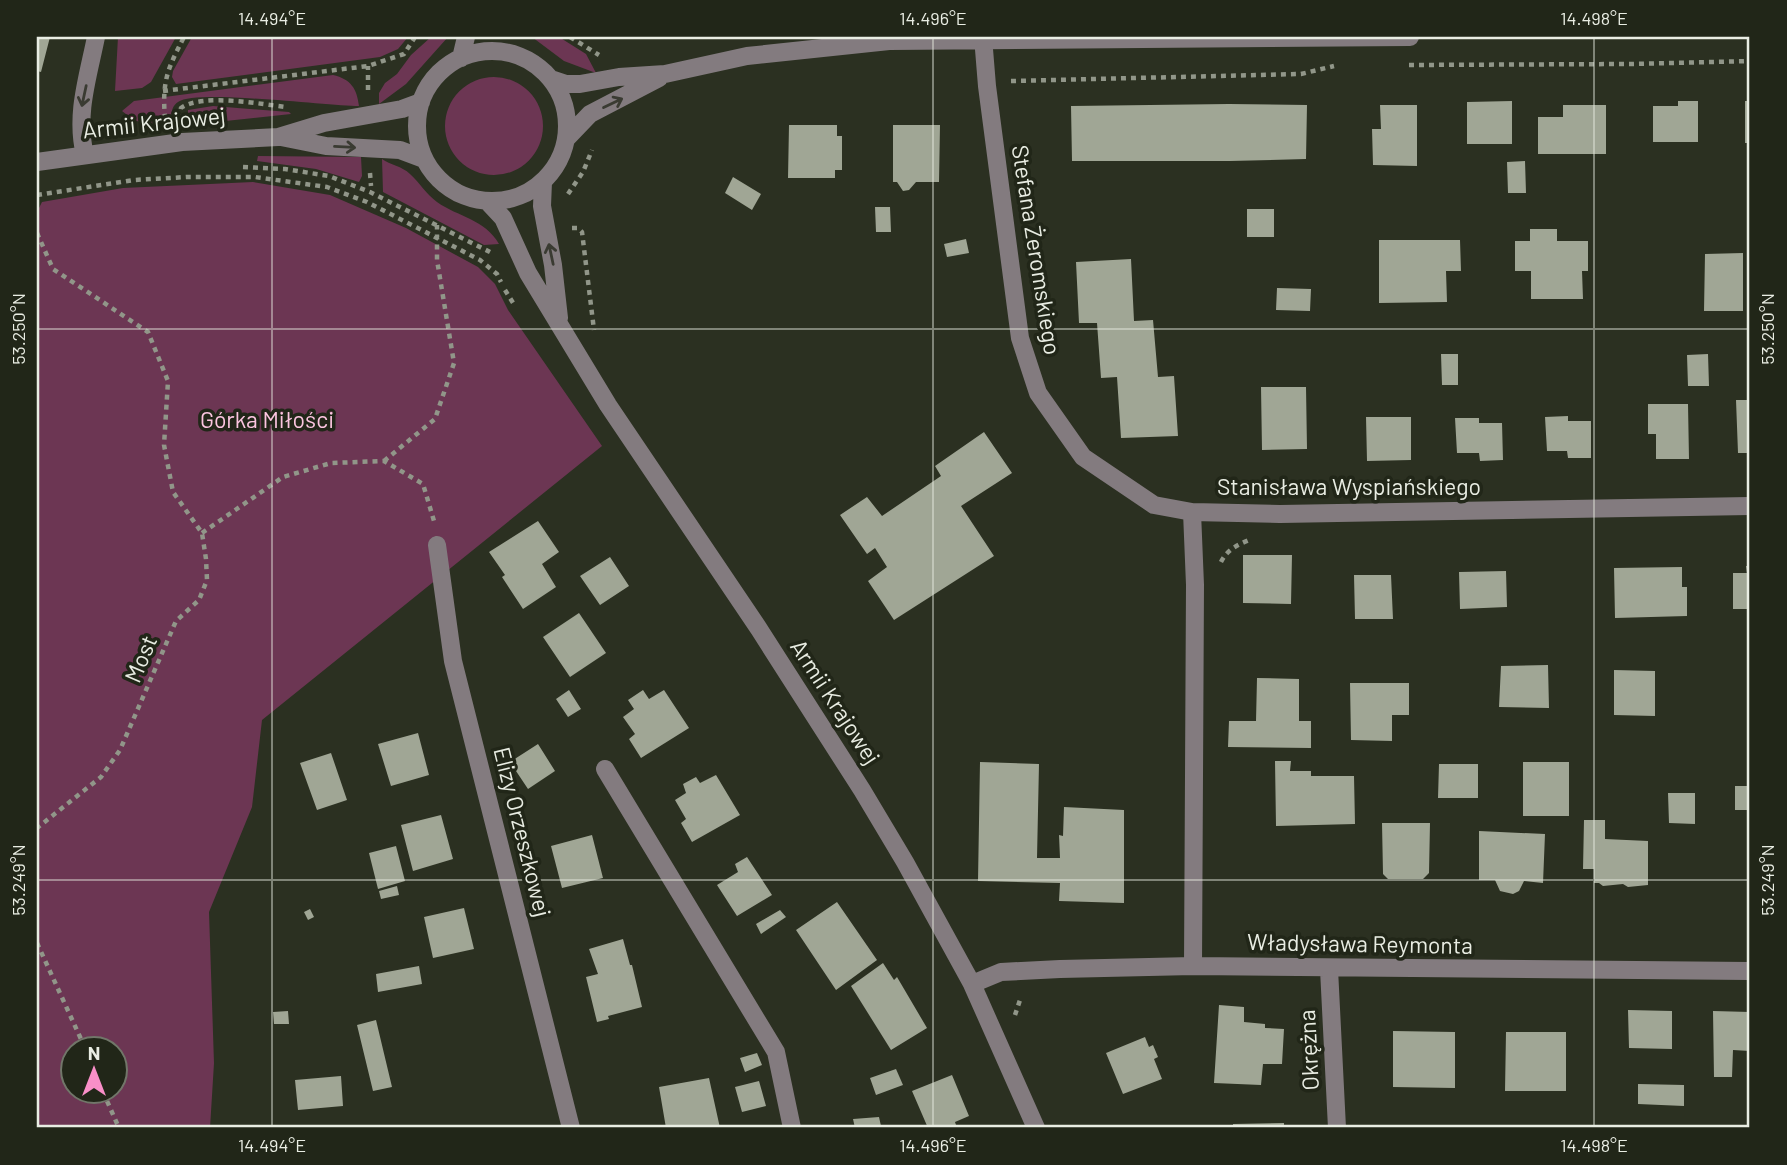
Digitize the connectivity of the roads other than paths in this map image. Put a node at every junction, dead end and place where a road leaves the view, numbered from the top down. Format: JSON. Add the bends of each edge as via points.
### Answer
{"nodes":[{"id":1,"x":96,"y":37,"type":"edge"},
{"id":2,"x":466,"y":37,"type":"edge"},
{"id":3,"x":1410,"y":37,"type":"edge"},
{"id":4,"x":983,"y":38,"type":"edge"},
{"id":5,"x":509,"y":45,"type":"edge"},
{"id":6,"x":461,"y":58,"type":"junction"},
{"id":7,"x":665,"y":74,"type":"junction"},
{"id":8,"x":551,"y":79,"type":"junction"},
{"id":9,"x":421,"y":102,"type":"junction"},
{"id":10,"x":278,"y":137,"type":"junction"},
{"id":11,"x":567,"y":138,"type":"junction"},
{"id":12,"x":85,"y":155,"type":"junction"},
{"id":13,"x":424,"y":159,"type":"junction"},
{"id":14,"x":37,"y":162,"type":"edge"},
{"id":15,"x":544,"y":182,"type":"junction"},
{"id":16,"x":488,"y":202,"type":"junction"},
{"id":17,"x":559,"y":322,"type":"junction"},
{"id":18,"x":1750,"y":506,"type":"edge"},
{"id":19,"x":1192,"y":512,"type":"junction"},
{"id":20,"x":438,"y":545,"type":"road end"},
{"id":21,"x":605,"y":769,"type":"dead end"},
{"id":22,"x":1193,"y":966,"type":"junction"},
{"id":23,"x":1329,"y":968,"type":"junction"},
{"id":24,"x":1750,"y":971,"type":"edge"},
{"id":25,"x":972,"y":985,"type":"junction"},
{"id":26,"x":571,"y":1128,"type":"edge"},
{"id":27,"x":792,"y":1128,"type":"edge"},
{"id":28,"x":1036,"y":1128,"type":"edge"},
{"id":29,"x":1337,"y":1128,"type":"edge"}],
"edges":[{"from":1,"to":12,"type":"street","one_way":true,"via":[[80,112]]},
{"from":2,"to":6,"type":"street"},
{"from":3,"to":4,"type":"street"},
{"from":4,"to":7,"type":"street","via":[[852,44],[747,56]]},
{"from":4,"to":19,"type":"street","name":"Stefana Żeromskiego","via":[[1020,338],[1038,393],[1083,457],[1154,505]]},
{"from":5,"to":6,"type":"street"},
{"from":5,"to":8,"type":"street"},
{"from":6,"to":9,"type":"street","via":[[436,76]]},
{"from":7,"to":8,"type":"street","via":[[580,84]]},
{"from":11,"to":7,"type":"street","one_way":true,"via":[[590,114]]},
{"from":8,"to":11,"type":"street","via":[[568,117]]},
{"from":9,"to":10,"type":"street","name":"Armii Krajowej"},
{"from":9,"to":13,"type":"street","via":[[417,122]]},
{"from":10,"to":12,"type":"street","name":"Armii Krajowej","via":[[182,142]]},
{"from":10,"to":13,"type":"street","name":"Armii Krajowej","one_way":true,"via":[[326,146],[400,150]]},
{"from":11,"to":15,"type":"street","via":[[559,162]]},
{"from":12,"to":14,"type":"street","name":"Armii Krajowej"},
{"from":13,"to":16,"type":"street","via":[[452,190]]},
{"from":15,"to":16,"type":"street","via":[[518,197]]},
{"from":17,"to":15,"type":"street","name":"Armii Krajowej","one_way":true,"via":[[541,205]]},
{"from":16,"to":17,"type":"street","name":"Armii Krajowej","via":[[503,218],[528,273]]},
{"from":17,"to":25,"type":"street","name":"Armii Krajowej","via":[[608,405],[862,790]]},
{"from":18,"to":19,"type":"street","name":"Stanisława Wyspiańskiego"},
{"from":19,"to":22,"type":"street","name":"Stanisława Wyspiańskiego"},
{"from":20,"to":26,"type":"street","name":"Elizy Orzeszkowej","via":[[453,661]]},
{"from":21,"to":27,"type":"street","via":[[776,1052]]},
{"from":22,"to":23,"type":"street","name":"Władysława Reymonta"},
{"from":22,"to":25,"type":"street","name":"Władysława Reymonta","via":[[1016,970]]},
{"from":23,"to":24,"type":"street","name":"Władysława Reymonta"},
{"from":23,"to":29,"type":"street","name":"Okrężna"},
{"from":25,"to":28,"type":"street","name":"Armii Krajowej"}]}
